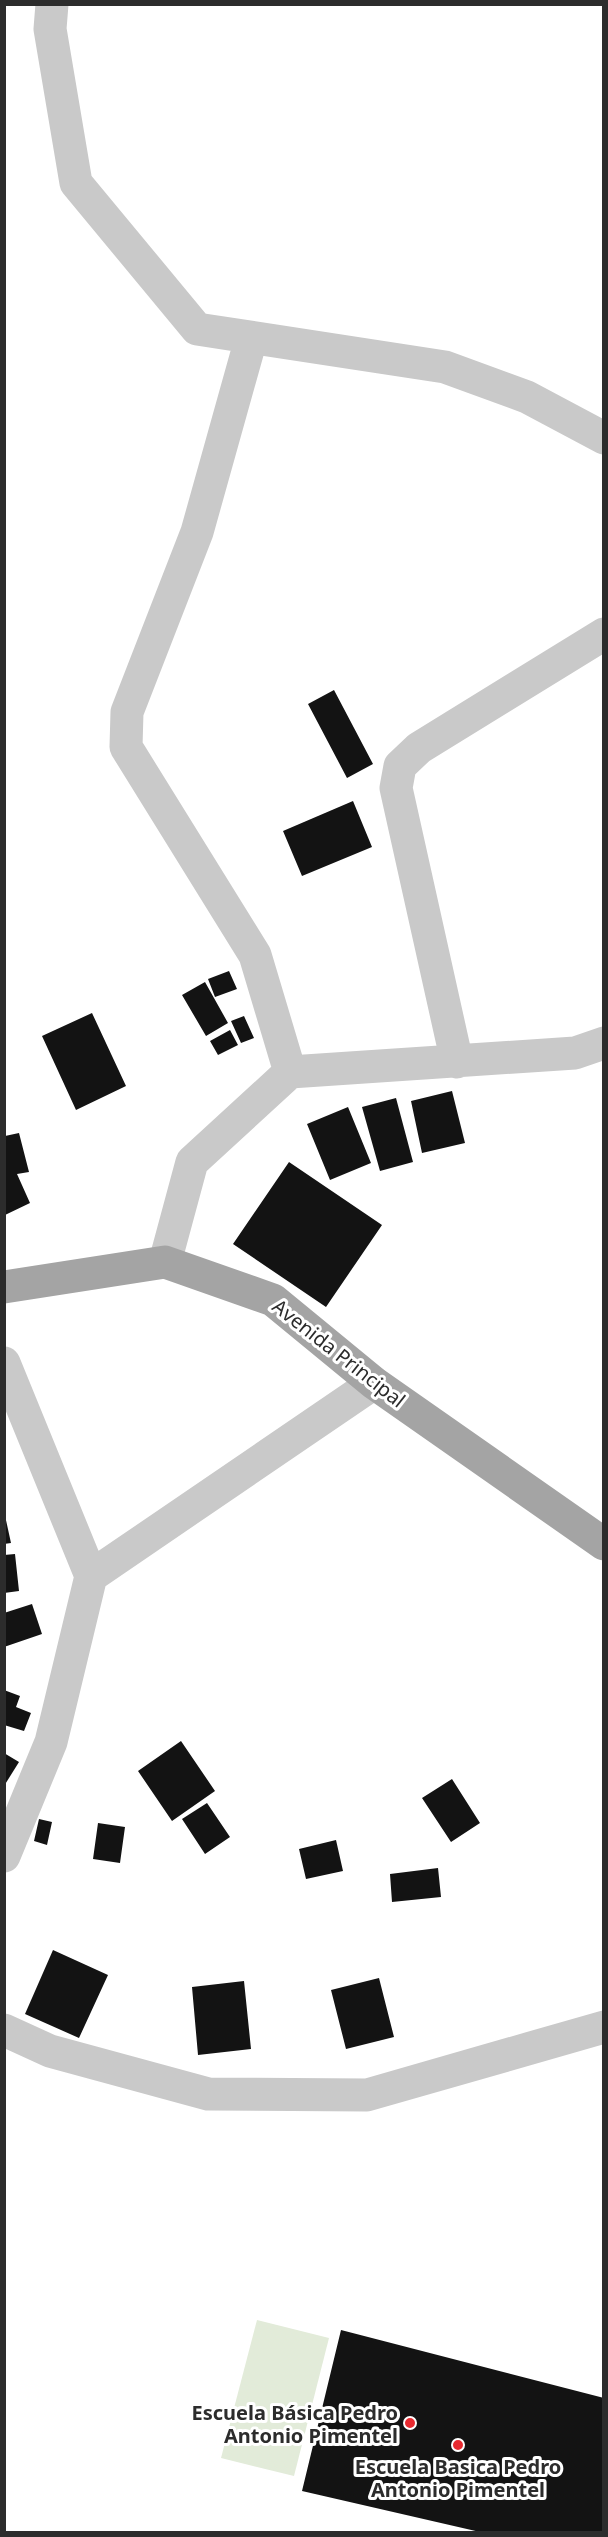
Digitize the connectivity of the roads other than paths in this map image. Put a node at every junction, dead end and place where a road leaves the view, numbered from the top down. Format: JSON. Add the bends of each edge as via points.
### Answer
{"nodes":[{"id":1,"x":52,"y":4,"type":"edge"},
{"id":2,"x":251,"y":339,"type":"junction"},
{"id":3,"x":603,"y":438,"type":"edge"},
{"id":4,"x":603,"y":634,"type":"edge"},
{"id":5,"x":603,"y":1043,"type":"edge"},
{"id":6,"x":458,"y":1062,"type":"junction"},
{"id":7,"x":290,"y":1071,"type":"junction"},
{"id":8,"x":165,"y":1262,"type":"junction"},
{"id":9,"x":4,"y":1287,"type":"edge"},
{"id":10,"x":4,"y":1364,"type":"edge"},
{"id":11,"x":374,"y":1383,"type":"junction"},
{"id":12,"x":603,"y":1544,"type":"edge"},
{"id":13,"x":91,"y":1576,"type":"junction"},
{"id":14,"x":4,"y":1856,"type":"edge"},
{"id":15,"x":603,"y":2027,"type":"edge"},
{"id":16,"x":4,"y":2030,"type":"edge"}],
"edges":[{"from":1,"to":2,"type":"street","via":[[50,29],[76,183],[197,329]]},
{"from":2,"to":3,"type":"street","via":[[446,367],[527,397]]},
{"from":2,"to":7,"type":"street","via":[[197,532],[127,712],[126,747],[255,955]]},
{"from":4,"to":6,"type":"street","via":[[419,748],[400,766],[396,788]]},
{"from":5,"to":6,"type":"street","via":[[575,1053]]},
{"from":6,"to":7,"type":"street"},
{"from":7,"to":8,"type":"street","via":[[192,1162]]},
{"from":8,"to":9,"type":"main road","name":"Avenida Principal"},
{"from":8,"to":11,"type":"main road","name":"Avenida Principal","via":[[273,1300]]},
{"from":10,"to":13,"type":"street"},
{"from":11,"to":12,"type":"main road","name":"Avenida Principal"},
{"from":11,"to":13,"type":"street"},
{"from":13,"to":14,"type":"street","via":[[51,1742]]},
{"from":15,"to":16,"type":"street","via":[[367,2095],[208,2094],[50,2051]]}]}
